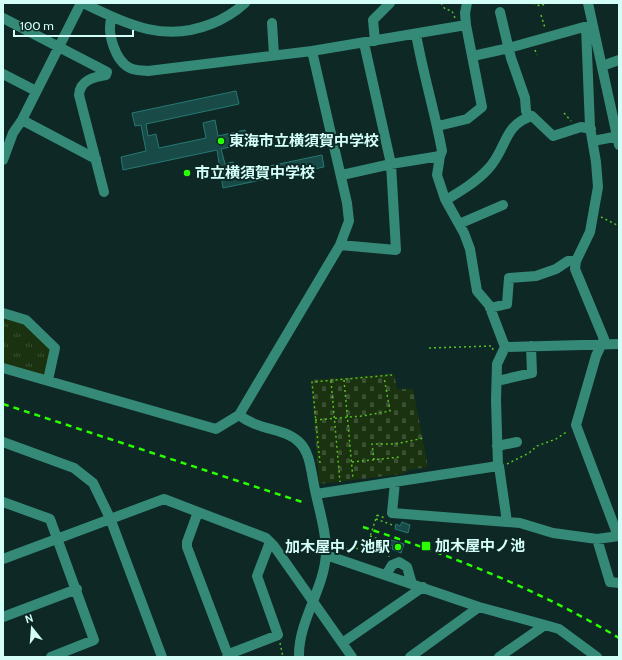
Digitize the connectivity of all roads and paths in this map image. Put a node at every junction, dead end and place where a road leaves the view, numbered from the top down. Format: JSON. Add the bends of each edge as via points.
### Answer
{"nodes":[{"id":1,"x":82,"y":3,"type":"edge"},
{"id":2,"x":245,"y":3,"type":"edge"},
{"id":3,"x":390,"y":3,"type":"edge"},
{"id":4,"x":441,"y":3,"type":"edge"},
{"id":5,"x":467,"y":3,"type":"edge"},
{"id":6,"x":534,"y":3,"type":"edge"},
{"id":7,"x":548,"y":3,"type":"edge"},
{"id":8,"x":588,"y":3,"type":"edge"},
{"id":9,"x":500,"y":12,"type":"dead end"},
{"id":10,"x":541,"y":14,"type":"dead end"},
{"id":11,"x":112,"y":17,"type":"junction"},
{"id":12,"x":3,"y":18,"type":"edge"},
{"id":13,"x":272,"y":23,"type":"dead end"},
{"id":14,"x":461,"y":23,"type":"junction"},
{"id":15,"x":589,"y":26,"type":"junction"},
{"id":16,"x":416,"y":34,"type":"junction"},
{"id":17,"x":548,"y":38,"type":"junction"},
{"id":18,"x":375,"y":41,"type":"junction"},
{"id":19,"x":364,"y":43,"type":"junction"},
{"id":20,"x":59,"y":47,"type":"junction"},
{"id":21,"x":509,"y":48,"type":"junction"},
{"id":22,"x":312,"y":51,"type":"junction"},
{"id":23,"x":274,"y":55,"type":"junction"},
{"id":24,"x":473,"y":56,"type":"junction"},
{"id":25,"x":619,"y":60,"type":"edge"},
{"id":26,"x":602,"y":66,"type":"junction"},
{"id":27,"x":3,"y":74,"type":"edge"},
{"id":28,"x":36,"y":92,"type":"junction"},
{"id":29,"x":529,"y":117,"type":"junction"},
{"id":30,"x":22,"y":120,"type":"junction"},
{"id":31,"x":438,"y":126,"type":"junction"},
{"id":32,"x":3,"y":128,"type":"edge"},
{"id":33,"x":591,"y":129,"type":"junction"},
{"id":34,"x":13,"y":133,"type":"junction"},
{"id":35,"x":618,"y":139,"type":"edge"},
{"id":36,"x":593,"y":141,"type":"junction"},
{"id":37,"x":440,"y":156,"type":"junction"},
{"id":38,"x":3,"y":160,"type":"edge"},
{"id":39,"x":96,"y":160,"type":"junction"},
{"id":40,"x":392,"y":164,"type":"junction"},
{"id":41,"x":342,"y":175,"type":"junction"},
{"id":42,"x":104,"y":192,"type":"dead end"},
{"id":43,"x":446,"y":200,"type":"junction"},
{"id":44,"x":503,"y":205,"type":"dead end"},
{"id":45,"x":593,"y":216,"type":"junction"},
{"id":46,"x":459,"y":224,"type":"junction"},
{"id":47,"x":619,"y":226,"type":"edge"},
{"id":48,"x":340,"y":245,"type":"junction"},
{"id":49,"x":576,"y":261,"type":"junction"},
{"id":50,"x":490,"y":308,"type":"junction"},
{"id":51,"x":3,"y":313,"type":"edge"},
{"id":52,"x":601,"y":344,"type":"junction"},
{"id":53,"x":619,"y":344,"type":"edge"},
{"id":54,"x":531,"y":346,"type":"junction"},
{"id":55,"x":429,"y":348,"type":"dead end"},
{"id":56,"x":504,"y":349,"type":"junction"},
{"id":57,"x":3,"y":368,"type":"edge"},
{"id":58,"x":392,"y":375,"type":"dead end"},
{"id":59,"x":384,"y":376,"type":"junction"},
{"id":60,"x":48,"y":380,"type":"junction"},
{"id":61,"x":344,"y":380,"type":"junction"},
{"id":62,"x":331,"y":381,"type":"junction"},
{"id":63,"x":497,"y":381,"type":"junction"},
{"id":64,"x":239,"y":415,"type":"junction"},
{"id":65,"x":347,"y":418,"type":"junction"},
{"id":66,"x":334,"y":419,"type":"junction"},
{"id":67,"x":315,"y":420,"type":"junction"},
{"id":68,"x":576,"y":427,"type":"junction"},
{"id":69,"x":424,"y":438,"type":"dead end"},
{"id":70,"x":3,"y":442,"type":"edge"},
{"id":71,"x":517,"y":442,"type":"dead end"},
{"id":72,"x":497,"y":446,"type":"junction"},
{"id":73,"x":400,"y":457,"type":"dead end"},
{"id":74,"x":374,"y":460,"type":"junction"},
{"id":75,"x":352,"y":462,"type":"junction"},
{"id":76,"x":320,"y":466,"type":"dead end"},
{"id":77,"x":499,"y":466,"type":"joint"},
{"id":78,"x":340,"y":482,"type":"junction"},
{"id":79,"x":395,"y":482,"type":"junction"},
{"id":80,"x":334,"y":484,"type":"dead end"},
{"id":81,"x":316,"y":494,"type":"junction"},
{"id":82,"x":3,"y":502,"type":"edge"},
{"id":83,"x":198,"y":512,"type":"junction"},
{"id":84,"x":377,"y":515,"type":"dead end"},
{"id":85,"x":110,"y":518,"type":"junction"},
{"id":86,"x":376,"y":519,"type":"junction"},
{"id":87,"x":507,"y":522,"type":"junction"},
{"id":88,"x":396,"y":526,"type":"dead end"},
{"id":89,"x":370,"y":536,"type":"junction"},
{"id":90,"x":619,"y":536,"type":"edge"},
{"id":91,"x":57,"y":538,"type":"junction"},
{"id":92,"x":597,"y":539,"type":"junction"},
{"id":93,"x":369,"y":540,"type":"junction"},
{"id":94,"x":270,"y":542,"type":"junction"},
{"id":95,"x":390,"y":543,"type":"dead end"},
{"id":96,"x":346,"y":549,"type":"dead end"},
{"id":97,"x":326,"y":555,"type":"junction"},
{"id":98,"x":3,"y":559,"type":"edge"},
{"id":99,"x":390,"y":561,"type":"dead end"},
{"id":100,"x":386,"y":575,"type":"junction"},
{"id":101,"x":619,"y":583,"type":"edge"},
{"id":102,"x":412,"y":584,"type":"junction"},
{"id":103,"x":423,"y":588,"type":"junction"},
{"id":104,"x":77,"y":590,"type":"junction"},
{"id":105,"x":312,"y":601,"type":"junction"},
{"id":106,"x":479,"y":607,"type":"junction"},
{"id":107,"x":3,"y":618,"type":"edge"},
{"id":108,"x":545,"y":625,"type":"junction"},
{"id":109,"x":278,"y":635,"type":"junction"},
{"id":110,"x":342,"y":643,"type":"junction"},
{"id":111,"x":228,"y":655,"type":"edge"},
{"id":112,"x":503,"y":656,"type":"edge"},
{"id":113,"x":51,"y":657,"type":"edge"},
{"id":114,"x":162,"y":657,"type":"edge"},
{"id":115,"x":283,"y":657,"type":"edge"},
{"id":116,"x":299,"y":657,"type":"edge"},
{"id":117,"x":352,"y":657,"type":"edge"},
{"id":118,"x":410,"y":657,"type":"edge"},
{"id":119,"x":596,"y":657,"type":"edge"}],
"edges":[{"from":1,"to":11,"type":"street"},
{"from":1,"to":20,"type":"street"},
{"from":2,"to":11,"type":"street","via":[[221,20],[182,32],[148,30]]},
{"from":3,"to":18,"type":"street","via":[[373,20]]},
{"from":4,"to":14,"type":"path","via":[[445,9],[452,11]]},
{"from":5,"to":14,"type":"street"},
{"from":6,"to":7,"type":"path","via":[[540,6]]},
{"from":8,"to":15,"type":"street"},
{"from":9,"to":21,"type":"street"},
{"from":10,"to":17,"type":"path"},
{"from":11,"to":23,"type":"street","via":[[111,33],[117,54],[125,64],[135,69],[148,71]]},
{"from":12,"to":20,"type":"street"},
{"from":13,"to":23,"type":"street"},
{"from":14,"to":16,"type":"street"},
{"from":14,"to":24,"type":"street"},
{"from":15,"to":17,"type":"street"},
{"from":15,"to":26,"type":"street"},
{"from":15,"to":33,"type":"street"},
{"from":16,"to":18,"type":"street"},
{"from":16,"to":31,"type":"street","via":[[423,73]]},
{"from":17,"to":21,"type":"street"},
{"from":18,"to":19,"type":"street"},
{"from":19,"to":22,"type":"street"},
{"from":19,"to":40,"type":"street"},
{"from":20,"to":28,"type":"street"},
{"from":20,"to":39,"type":"street","via":[[107,72],[106,75],[85,83],[80,91]]},
{"from":21,"to":24,"type":"street"},
{"from":21,"to":29,"type":"street","via":[[526,98],[526,111]]},
{"from":22,"to":23,"type":"street"},
{"from":22,"to":41,"type":"street"},
{"from":24,"to":31,"type":"street","via":[[482,108],[467,119]]},
{"from":25,"to":26,"type":"street"},
{"from":26,"to":35,"type":"street"},
{"from":27,"to":28,"type":"street"},
{"from":28,"to":30,"type":"street"},
{"from":29,"to":33,"type":"street","via":[[532,116],[540,122],[553,136],[581,127]]},
{"from":29,"to":43,"type":"street","via":[[510,129],[489,168],[466,189]]},
{"from":30,"to":34,"type":"street"},
{"from":30,"to":39,"type":"street"},
{"from":31,"to":37,"type":"street","via":[[442,152]]},
{"from":32,"to":34,"type":"street"},
{"from":33,"to":36,"type":"street"},
{"from":34,"to":38,"type":"street"},
{"from":35,"to":36,"type":"street"},
{"from":36,"to":45,"type":"street","via":[[598,187]]},
{"from":37,"to":40,"type":"street"},
{"from":37,"to":43,"type":"street","via":[[437,175]]},
{"from":39,"to":42,"type":"street"},
{"from":40,"to":41,"type":"street"},
{"from":40,"to":48,"type":"street","via":[[396,250]]},
{"from":41,"to":48,"type":"street","via":[[349,221]]},
{"from":43,"to":46,"type":"street"},
{"from":44,"to":46,"type":"street"},
{"from":45,"to":47,"type":"path"},
{"from":45,"to":49,"type":"street","via":[[590,232]]},
{"from":46,"to":50,"type":"street","via":[[470,249],[477,291]]},
{"from":48,"to":64,"type":"street"},
{"from":49,"to":50,"type":"street","via":[[568,261],[556,269],[536,276],[509,278],[508,304]]},
{"from":49,"to":52,"type":"street","via":[[575,269],[604,339]]},
{"from":50,"to":56,"type":"street"},
{"from":51,"to":60,"type":"street","via":[[26,320],[55,348]]},
{"from":52,"to":53,"type":"street"},
{"from":52,"to":54,"type":"street"},
{"from":52,"to":68,"type":"street"},
{"from":54,"to":56,"type":"street"},
{"from":54,"to":63,"type":"street","via":[[532,373]]},
{"from":55,"to":56,"type":"path","via":[[492,346],[493,350]]},
{"from":56,"to":63,"type":"street","via":[[497,364]]},
{"from":57,"to":60,"type":"street"},
{"from":58,"to":59,"type":"path"},
{"from":59,"to":61,"type":"path"},
{"from":59,"to":65,"type":"path","via":[[390,411]]},
{"from":60,"to":64,"type":"street","via":[[216,429]]},
{"from":61,"to":62,"type":"path"},
{"from":61,"to":65,"type":"path"},
{"from":62,"to":66,"type":"path"},
{"from":62,"to":67,"type":"path","via":[[312,382]]},
{"from":63,"to":72,"type":"street"},
{"from":64,"to":81,"type":"street","via":[[255,426],[290,435],[303,446],[310,464]]},
{"from":65,"to":66,"type":"path"},
{"from":65,"to":75,"type":"path"},
{"from":66,"to":67,"type":"path"},
{"from":66,"to":78,"type":"path"},
{"from":67,"to":76,"type":"path"},
{"from":68,"to":77,"type":"path","via":[[556,439],[537,446],[517,460]]},
{"from":68,"to":90,"type":"street"},
{"from":69,"to":74,"type":"path","via":[[395,444],[372,444]]},
{"from":70,"to":85,"type":"street","via":[[74,468],[85,475],[98,491]]},
{"from":71,"to":72,"type":"street"},
{"from":72,"to":79,"type":"street","via":[[498,466]]},
{"from":73,"to":74,"type":"path"},
{"from":74,"to":75,"type":"path"},
{"from":75,"to":78,"type":"path","via":[[354,479]]},
{"from":77,"to":87,"type":"street"},
{"from":78,"to":80,"type":"path"},
{"from":79,"to":81,"type":"street"},
{"from":79,"to":87,"type":"street","via":[[392,513]]},
{"from":81,"to":97,"type":"street"},
{"from":82,"to":91,"type":"street","via":[[50,519]]},
{"from":83,"to":85,"type":"street","via":[[164,499]]},
{"from":83,"to":94,"type":"street","via":[[266,538]]},
{"from":83,"to":111,"type":"street","via":[[187,547]]},
{"from":84,"to":86,"type":"path","bridge":true},
{"from":85,"to":91,"type":"street"},
{"from":85,"to":114,"type":"street"},
{"from":86,"to":88,"type":"path"},
{"from":86,"to":89,"type":"path","bridge":true},
{"from":87,"to":92,"type":"street","via":[[520,523],[553,533]]},
{"from":89,"to":93,"type":"path","bridge":true},
{"from":89,"to":95,"type":"path"},
{"from":90,"to":92,"type":"street"},
{"from":91,"to":98,"type":"street"},
{"from":91,"to":104,"type":"street"},
{"from":92,"to":101,"type":"street","via":[[610,582]]},
{"from":93,"to":96,"type":"path","via":[[366,548]]},
{"from":93,"to":99,"type":"path","via":[[390,547]]},
{"from":94,"to":105,"type":"street"},
{"from":94,"to":109,"type":"street","via":[[257,576]]},
{"from":97,"to":100,"type":"street"},
{"from":97,"to":105,"type":"street"},
{"from":100,"to":102,"type":"street"},
{"from":100,"to":102,"type":"street","via":[[392,564],[400,562],[406,565]]},
{"from":102,"to":103,"type":"street"},
{"from":103,"to":106,"type":"street"},
{"from":103,"to":110,"type":"street"},
{"from":104,"to":107,"type":"street"},
{"from":104,"to":113,"type":"street","via":[[94,640]]},
{"from":105,"to":110,"type":"street"},
{"from":105,"to":116,"type":"street","via":[[300,642]]},
{"from":106,"to":108,"type":"street"},
{"from":106,"to":118,"type":"street"},
{"from":108,"to":112,"type":"street"},
{"from":108,"to":119,"type":"street","via":[[558,629]]},
{"from":109,"to":111,"type":"street"},
{"from":109,"to":115,"type":"path"},
{"from":110,"to":117,"type":"street"}]}
